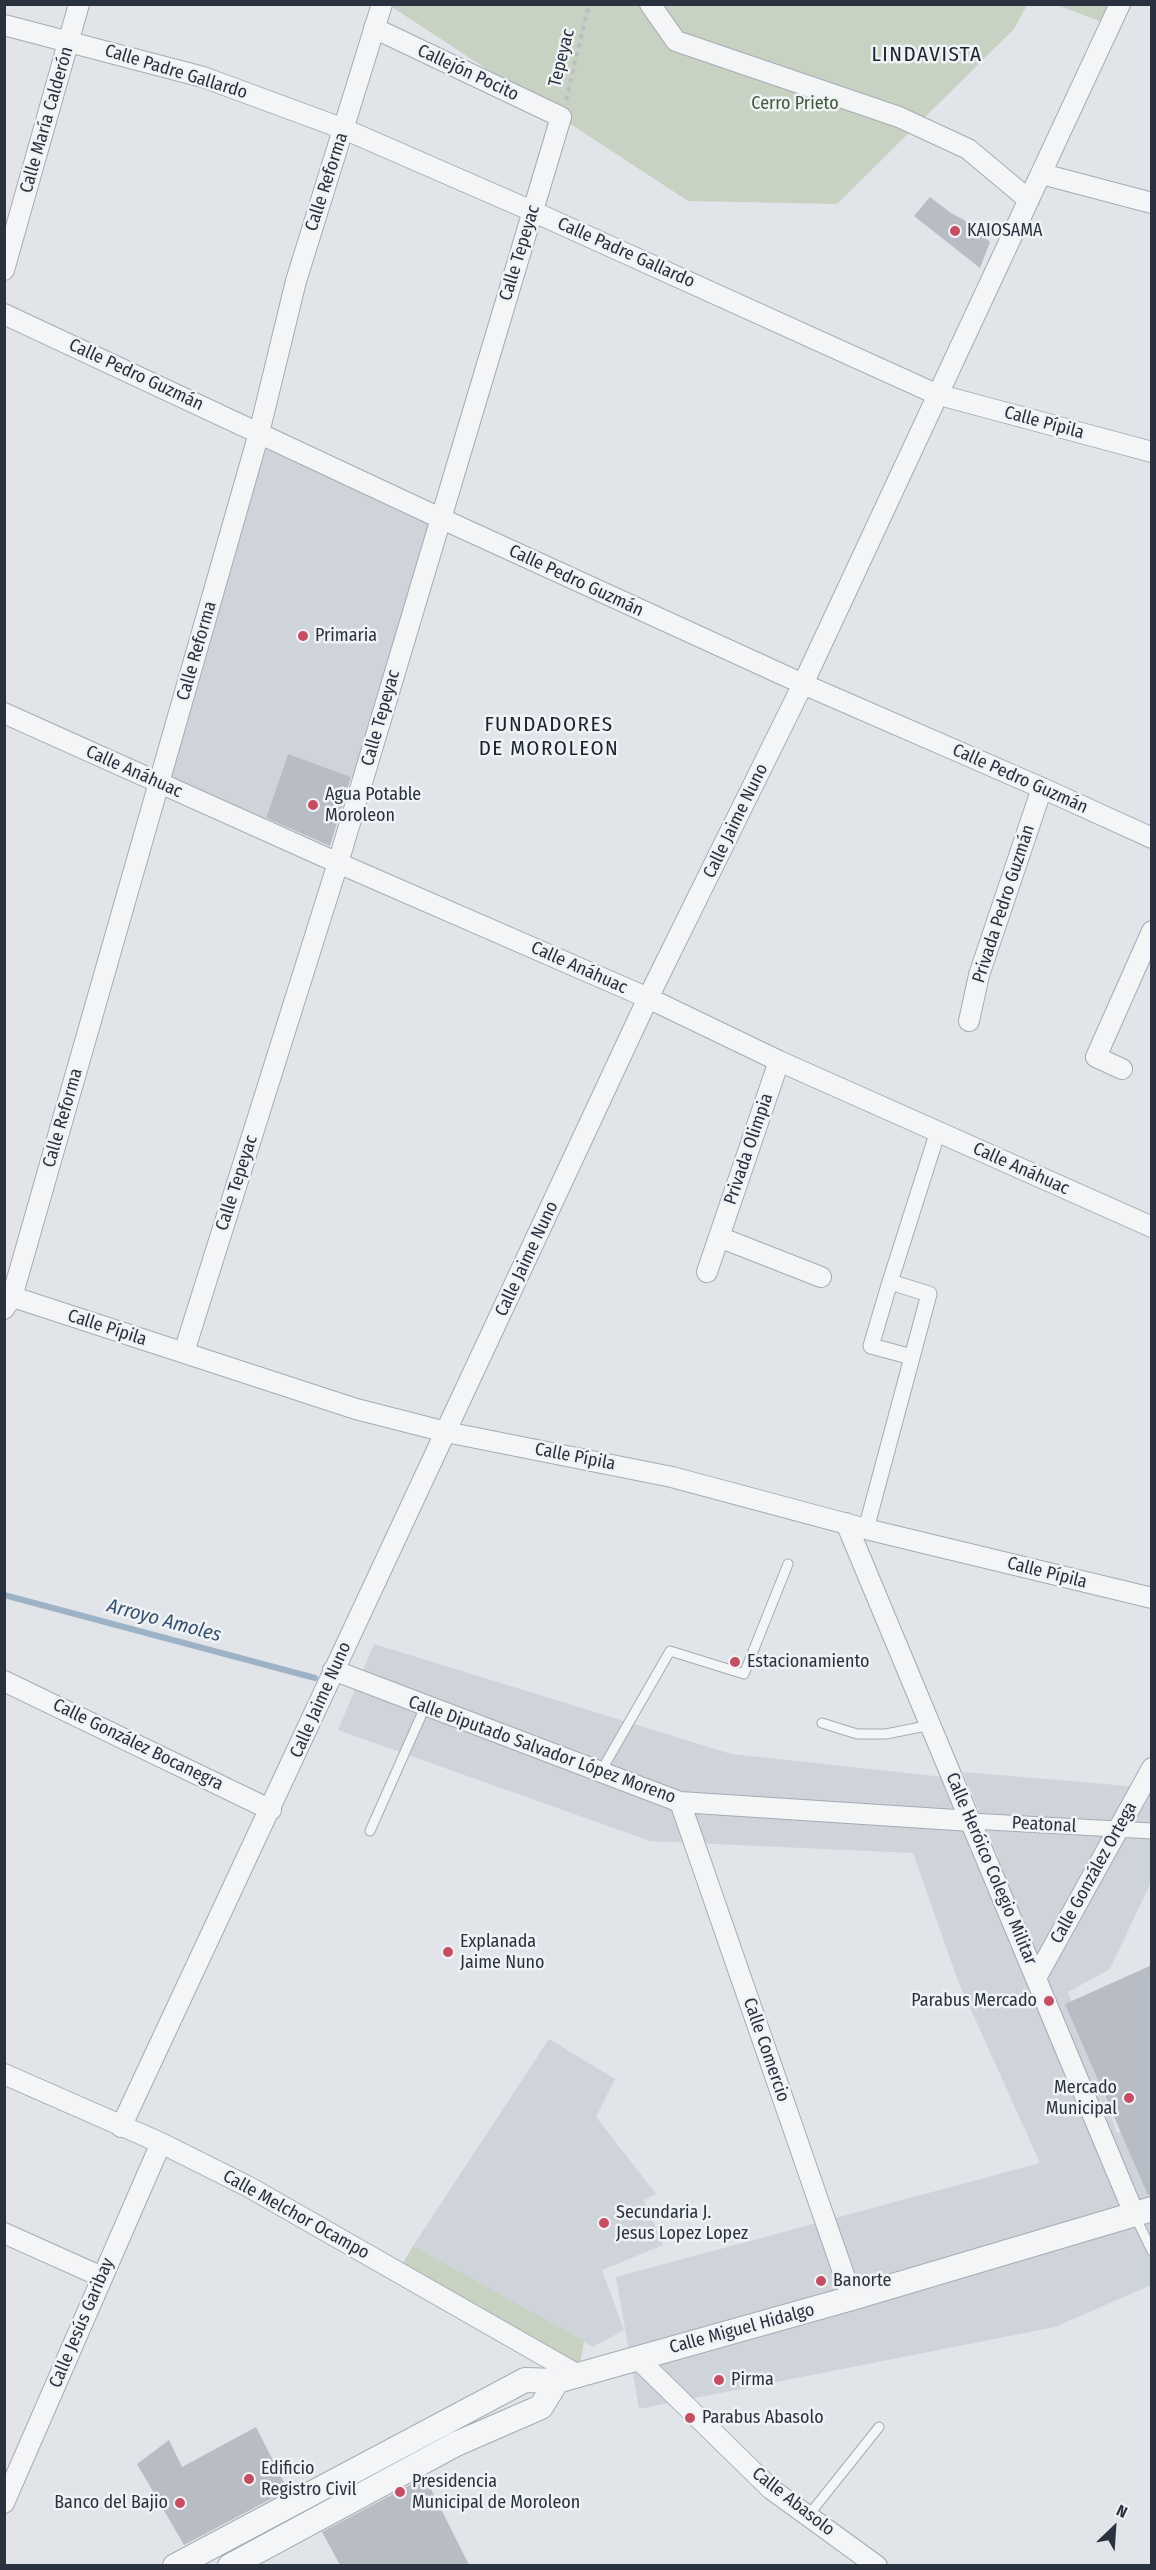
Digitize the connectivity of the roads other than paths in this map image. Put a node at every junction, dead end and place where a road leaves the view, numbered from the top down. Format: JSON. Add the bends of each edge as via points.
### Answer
{"nodes":[{"id":1,"x":79,"y":4,"type":"edge"},
{"id":2,"x":382,"y":4,"type":"edge"},
{"id":3,"x":650,"y":4,"type":"edge"},
{"id":4,"x":1120,"y":4,"type":"edge"},
{"id":5,"x":4,"y":26,"type":"edge"},
{"id":6,"x":374,"y":28,"type":"junction"},
{"id":7,"x":70,"y":41,"type":"junction"},
{"id":8,"x":561,"y":117,"type":"joint"},
{"id":9,"x":344,"y":129,"type":"junction"},
{"id":10,"x":1042,"y":174,"type":"junction"},
{"id":11,"x":1029,"y":200,"type":"junction"},
{"id":12,"x":1152,"y":203,"type":"edge"},
{"id":13,"x":532,"y":211,"type":"junction"},
{"id":14,"x":4,"y":270,"type":"edge"},
{"id":15,"x":4,"y":314,"type":"edge"},
{"id":16,"x":936,"y":394,"type":"junction"},
{"id":17,"x":259,"y":433,"type":"junction"},
{"id":18,"x":1152,"y":452,"type":"edge"},
{"id":19,"x":440,"y":518,"type":"junction"},
{"id":20,"x":803,"y":684,"type":"junction"},
{"id":21,"x":4,"y":713,"type":"edge"},
{"id":22,"x":159,"y":784,"type":"junction"},
{"id":23,"x":1042,"y":788,"type":"junction"},
{"id":24,"x":1152,"y":838,"type":"edge"},
{"id":25,"x":338,"y":863,"type":"junction"},
{"id":26,"x":1152,"y":931,"type":"edge"},
{"id":27,"x":648,"y":998,"type":"junction"},
{"id":28,"x":969,"y":1021,"type":"dead end"},
{"id":29,"x":779,"y":1061,"type":"junction"},
{"id":30,"x":1122,"y":1069,"type":"dead end"},
{"id":31,"x":938,"y":1131,"type":"junction"},
{"id":32,"x":1152,"y":1227,"type":"edge"},
{"id":33,"x":719,"y":1237,"type":"junction"},
{"id":34,"x":707,"y":1272,"type":"dead end"},
{"id":35,"x":820,"y":1277,"type":"dead end"},
{"id":36,"x":890,"y":1282,"type":"junction"},
{"id":37,"x":7,"y":1300,"type":"edge"},
{"id":38,"x":184,"y":1352,"type":"junction"},
{"id":39,"x":912,"y":1357,"type":"junction"},
{"id":40,"x":446,"y":1432,"type":"junction"},
{"id":41,"x":846,"y":1523,"type":"junction"},
{"id":42,"x":866,"y":1529,"type":"junction"},
{"id":43,"x":788,"y":1564,"type":"dead end"},
{"id":44,"x":1152,"y":1598,"type":"edge"},
{"id":45,"x":333,"y":1671,"type":"junction"},
{"id":46,"x":4,"y":1681,"type":"edge"},
{"id":47,"x":425,"y":1707,"type":"junction"},
{"id":48,"x":822,"y":1723,"type":"dead end"},
{"id":49,"x":931,"y":1725,"type":"junction"},
{"id":50,"x":1152,"y":1768,"type":"edge"},
{"id":51,"x":600,"y":1773,"type":"junction"},
{"id":52,"x":680,"y":1802,"type":"junction"},
{"id":53,"x":271,"y":1810,"type":"junction"},
{"id":54,"x":972,"y":1821,"type":"junction"},
{"id":55,"x":1120,"y":1829,"type":"junction"},
{"id":56,"x":370,"y":1830,"type":"dead end"},
{"id":57,"x":1152,"y":1831,"type":"edge"},
{"id":58,"x":1036,"y":1978,"type":"junction"},
{"id":59,"x":4,"y":2074,"type":"edge"},
{"id":60,"x":121,"y":2127,"type":"junction"},
{"id":61,"x":161,"y":2143,"type":"junction"},
{"id":62,"x":1144,"y":2213,"type":"edge"},
{"id":63,"x":4,"y":2233,"type":"edge"},
{"id":64,"x":1152,"y":2251,"type":"edge"},
{"id":65,"x":102,"y":2277,"type":"junction"},
{"id":66,"x":852,"y":2298,"type":"junction"},
{"id":67,"x":637,"y":2358,"type":"junction"},
{"id":68,"x":567,"y":2378,"type":"junction"},
{"id":69,"x":879,"y":2427,"type":"dead end"},
{"id":70,"x":4,"y":2503,"type":"edge"},
{"id":71,"x":808,"y":2516,"type":"junction"},
{"id":72,"x":175,"y":2565,"type":"edge"},
{"id":73,"x":230,"y":2565,"type":"edge"},
{"id":74,"x":877,"y":2565,"type":"edge"}],
"edges":[{"from":1,"to":7,"type":"street","name":"Calle María Calderón"},
{"from":2,"to":6,"type":"street","name":"Calle Reforma"},
{"from":3,"to":11,"type":"street","via":[[676,41],[899,117],[968,149]]},
{"from":4,"to":10,"type":"street","name":"Calle Jaime Nuno"},
{"from":5,"to":7,"type":"street","name":"Calle Padre Gallardo"},
{"from":6,"to":8,"type":"street","name":"Callejón Pocito"},
{"from":6,"to":9,"type":"street","name":"Calle Reforma"},
{"from":7,"to":9,"type":"street","name":"Calle Padre Gallardo","via":[[203,77]]},
{"from":7,"to":14,"type":"street","name":"Calle María Calderón"},
{"from":8,"to":13,"type":"street","name":"Calle Tepeyac"},
{"from":9,"to":13,"type":"street","name":"Calle Padre Gallardo"},
{"from":9,"to":17,"type":"street","name":"Calle Reforma","via":[[296,281]]},
{"from":10,"to":11,"type":"street","name":"Calle Jaime Nuno"},
{"from":10,"to":12,"type":"street"},
{"from":11,"to":16,"type":"street","name":"Calle Jaime Nuno"},
{"from":13,"to":16,"type":"street","name":"Calle Padre Gallardo"},
{"from":13,"to":19,"type":"street","name":"Calle Tepeyac"},
{"from":15,"to":17,"type":"street","name":"Calle Pedro Guzmán"},
{"from":16,"to":18,"type":"street","name":"Calle Pípila"},
{"from":16,"to":20,"type":"street","name":"Calle Jaime Nuno"},
{"from":17,"to":19,"type":"street","name":"Calle Pedro Guzmán"},
{"from":17,"to":22,"type":"street","name":"Calle Reforma"},
{"from":19,"to":20,"type":"street","name":"Calle Pedro Guzmán"},
{"from":19,"to":25,"type":"street","name":"Calle Tepeyac"},
{"from":20,"to":23,"type":"street","name":"Calle Pedro Guzmán"},
{"from":20,"to":27,"type":"street","name":"Calle Jaime Nuno"},
{"from":21,"to":22,"type":"street","name":"Calle Anáhuac"},
{"from":22,"to":25,"type":"street","name":"Calle Anáhuac"},
{"from":22,"to":37,"type":"street","name":"Calle Reforma"},
{"from":23,"to":24,"type":"street","name":"Calle Pedro Guzmán"},
{"from":23,"to":28,"type":"street","name":"Privada Pedro Guzmán","via":[[979,975]]},
{"from":25,"to":27,"type":"street","name":"Calle Anáhuac"},
{"from":25,"to":38,"type":"street","name":"Calle Tepeyac"},
{"from":26,"to":30,"type":"street","via":[[1096,1057]]},
{"from":27,"to":29,"type":"street","name":"Calle Anáhuac"},
{"from":27,"to":40,"type":"street","name":"Calle Jaime Nuno"},
{"from":29,"to":31,"type":"street","name":"Calle Anáhuac"},
{"from":29,"to":33,"type":"street","name":"Privada Olimpia"},
{"from":31,"to":32,"type":"street","name":"Calle Anáhuac"},
{"from":31,"to":36,"type":"street"},
{"from":33,"to":34,"type":"street","name":"Privada Olimpia"},
{"from":33,"to":35,"type":"street"},
{"from":36,"to":39,"type":"street","via":[[929,1294]]},
{"from":36,"to":39,"type":"street","via":[[871,1346]]},
{"from":37,"to":38,"type":"street","name":"Calle Pípila"},
{"from":38,"to":40,"type":"street","name":"Calle Pípila","via":[[356,1409]]},
{"from":39,"to":42,"type":"street"},
{"from":40,"to":41,"type":"street","name":"Calle Pípila","via":[[672,1477]]},
{"from":40,"to":45,"type":"street","name":"Calle Jaime Nuno"},
{"from":41,"to":42,"type":"street","name":"Calle Pípila"},
{"from":41,"to":49,"type":"street","name":"Calle Heróico Colegio Militar"},
{"from":42,"to":44,"type":"street","name":"Calle Pípila"},
{"from":43,"to":51,"type":"lane","via":[[744,1674],[670,1651]]},
{"from":45,"to":47,"type":"street","name":"Calle Diputado Salvador López Moreno"},
{"from":45,"to":53,"type":"street","name":"Calle Jaime Nuno"},
{"from":46,"to":53,"type":"street","name":"Calle González Bocanegra"},
{"from":47,"to":51,"type":"street","name":"Calle Diputado Salvador López Moreno"},
{"from":47,"to":56,"type":"lane"},
{"from":48,"to":49,"type":"lane","via":[[857,1734],[886,1734]]},
{"from":49,"to":54,"type":"street","name":"Calle Heróico Colegio Militar"},
{"from":50,"to":55,"type":"street","name":"Calle González Ortega"},
{"from":51,"to":52,"type":"street","name":"Calle Diputado Salvador López Moreno"},
{"from":52,"to":54,"type":"street","name":"Calle Diputado Salvador López Moreno"},
{"from":52,"to":66,"type":"street","name":"Calle Comercio"},
{"from":53,"to":60,"type":"street","name":"Calle Jaime Nuno"},
{"from":54,"to":55,"type":"street","name":"Peatonal"},
{"from":54,"to":58,"type":"street","name":"Calle Heróico Colegio Militar"},
{"from":55,"to":57,"type":"street","name":"Peatonal"},
{"from":55,"to":58,"type":"street","name":"Calle González Ortega"},
{"from":58,"to":62,"type":"street","name":"Calle Heróico Colegio Militar"},
{"from":59,"to":60,"type":"street","name":"Calle Melchor Ocampo"},
{"from":60,"to":61,"type":"street","name":"Calle Melchor Ocampo"},
{"from":61,"to":65,"type":"street","name":"Calle Jesús Garibay"},
{"from":61,"to":68,"type":"street","name":"Calle Melchor Ocampo","via":[[249,2187]]},
{"from":62,"to":64,"type":"lane"},
{"from":62,"to":66,"type":"street","name":"Calle Miguel Hidalgo"},
{"from":63,"to":65,"type":"street"},
{"from":65,"to":70,"type":"street","name":"Calle Jesús Garibay"},
{"from":66,"to":67,"type":"street","name":"Calle Miguel Hidalgo"},
{"from":67,"to":68,"type":"street","name":"Calle Miguel Hidalgo"},
{"from":67,"to":71,"type":"street","name":"Calle Abasolo","via":[[771,2488]]},
{"from":68,"to":72,"type":"street","name":"Calle Miguel Hidalgo","via":[[525,2380]]},
{"from":68,"to":73,"type":"street","via":[[541,2407],[456,2444]]},
{"from":69,"to":71,"type":"lane"},
{"from":71,"to":74,"type":"street","name":"Calle Abasolo"}]}
